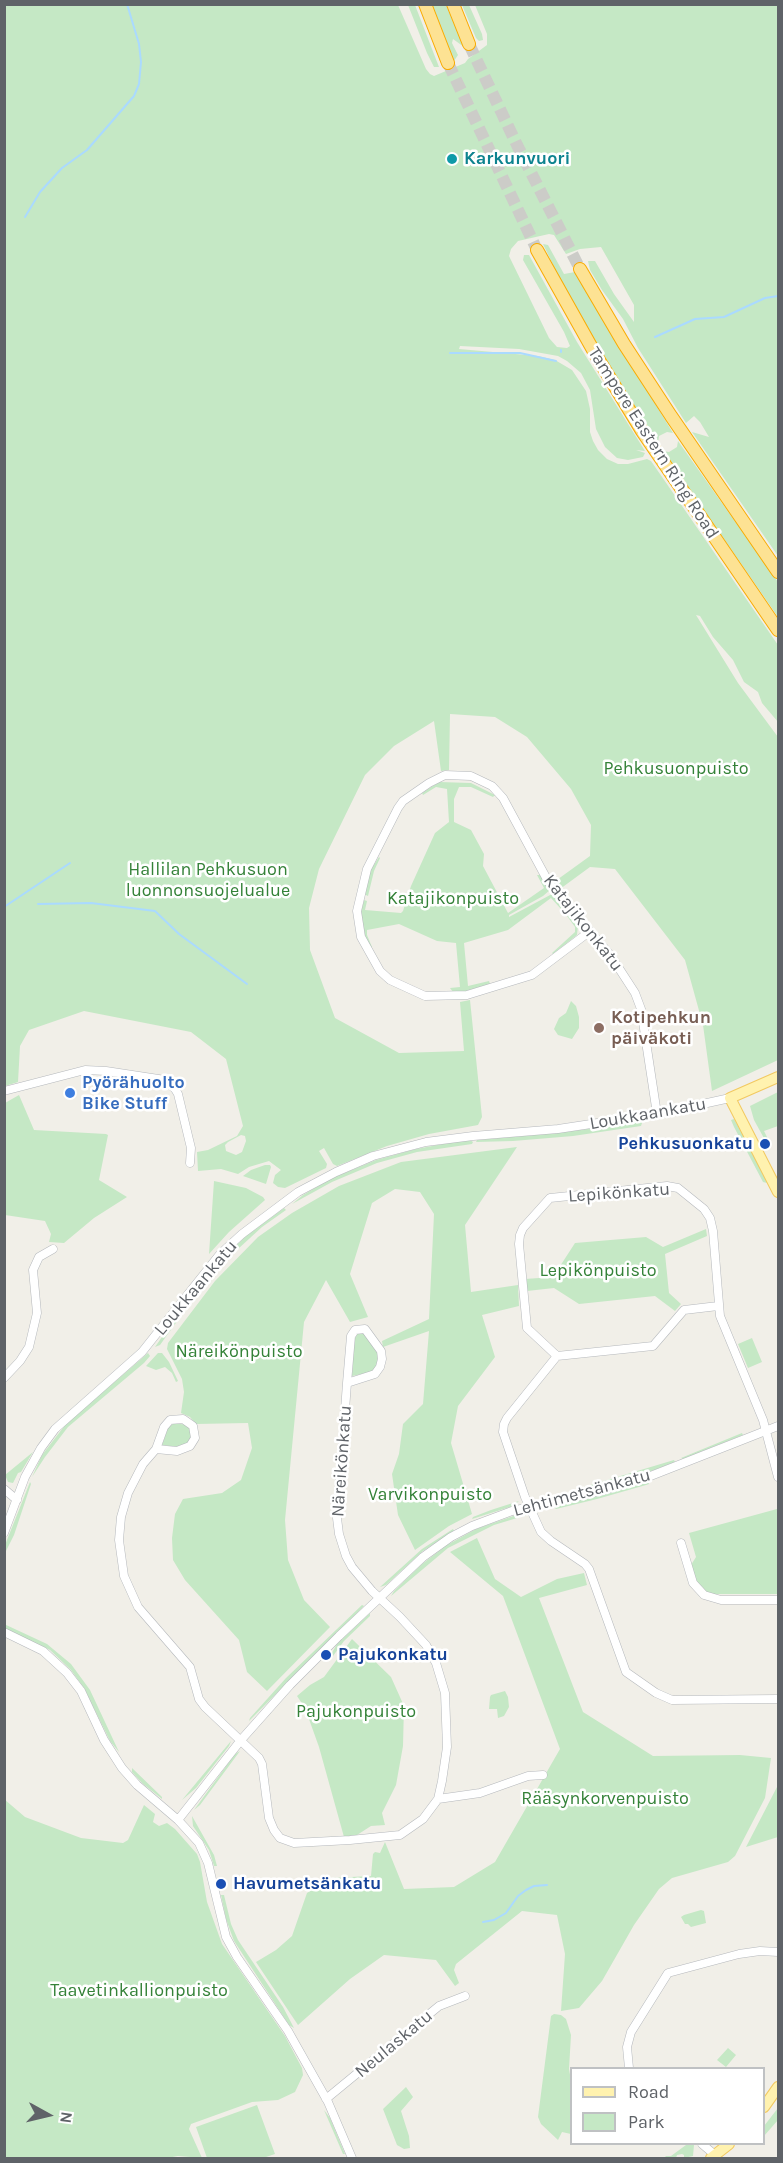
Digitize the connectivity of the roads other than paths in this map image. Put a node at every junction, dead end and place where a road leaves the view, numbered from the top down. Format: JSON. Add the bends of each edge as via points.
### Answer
{"nodes":[{"id":1,"x":425,"y":4,"type":"edge"},
{"id":2,"x":453,"y":4,"type":"edge"},
{"id":3,"x":469,"y":44,"type":"tunnel mouth"},
{"id":4,"x":448,"y":63,"type":"tunnel mouth"},
{"id":5,"x":537,"y":250,"type":"tunnel mouth"},
{"id":6,"x":580,"y":269,"type":"tunnel mouth"},
{"id":7,"x":778,"y":572,"type":"edge"},
{"id":8,"x":778,"y":630,"type":"edge"},
{"id":9,"x":589,"y":932,"type":"junction"},
{"id":10,"x":778,"y":1077,"type":"edge"},
{"id":11,"x":4,"y":1091,"type":"edge"},
{"id":12,"x":730,"y":1098,"type":"junction"},
{"id":13,"x":657,"y":1114,"type":"junction"},
{"id":14,"x":190,"y":1163,"type":"dead end"},
{"id":15,"x":778,"y":1192,"type":"edge"},
{"id":16,"x":53,"y":1249,"type":"dead end"},
{"id":17,"x":718,"y":1306,"type":"junction"},
{"id":18,"x":557,"y":1356,"type":"junction"},
{"id":19,"x":4,"y":1378,"type":"edge"},
{"id":20,"x":347,"y":1383,"type":"junction"},
{"id":21,"x":778,"y":1426,"type":"edge"},
{"id":22,"x":766,"y":1431,"type":"junction"},
{"id":23,"x":156,"y":1449,"type":"junction"},
{"id":24,"x":778,"y":1477,"type":"edge"},
{"id":25,"x":4,"y":1489,"type":"edge"},
{"id":26,"x":17,"y":1500,"type":"junction"},
{"id":27,"x":530,"y":1506,"type":"junction"},
{"id":28,"x":4,"y":1533,"type":"edge"},
{"id":29,"x":681,"y":1543,"type":"dead end"},
{"id":30,"x":379,"y":1598,"type":"junction"},
{"id":31,"x":778,"y":1600,"type":"edge"},
{"id":32,"x":4,"y":1632,"type":"edge"},
{"id":33,"x":778,"y":1699,"type":"edge"},
{"id":34,"x":241,"y":1740,"type":"junction"},
{"id":35,"x":543,"y":1775,"type":"dead end"},
{"id":36,"x":438,"y":1799,"type":"junction"},
{"id":37,"x":178,"y":1820,"type":"junction"},
{"id":38,"x":778,"y":1953,"type":"edge"},
{"id":39,"x":465,"y":1996,"type":"dead end"},
{"id":40,"x":629,"y":2067,"type":"edge"},
{"id":41,"x":778,"y":2087,"type":"edge"},
{"id":42,"x":326,"y":2099,"type":"junction"},
{"id":43,"x":765,"y":2106,"type":"edge"},
{"id":44,"x":703,"y":2145,"type":"edge"},
{"id":45,"x":728,"y":2145,"type":"edge"},
{"id":46,"x":713,"y":2157,"type":"edge"},
{"id":47,"x":352,"y":2158,"type":"edge"}],
"edges":[{"from":1,"to":4,"type":"highway"},
{"from":2,"to":3,"type":"highway"},
{"from":5,"to":8,"type":"highway","name":"Tampere Eastern Ring Road","via":[[642,431]]},
{"from":6,"to":7,"type":"highway","name":"Tampere Eastern Ring Road","via":[[671,416]]},
{"from":9,"to":9,"type":"street","name":"Katajikonkatu","via":[[534,974],[467,995],[422,995],[382,974],[363,942],[358,907],[364,878],[400,805],[441,777],[471,776],[497,790],[548,882]]},
{"from":9,"to":13,"type":"street","name":"Katajikonkatu","via":[[638,998]]},
{"from":10,"to":12,"type":"main road","name":"Loukkaankatu"},
{"from":11,"to":14,"type":"street","via":[[85,1070],[165,1080],[178,1094],[190,1140]]},
{"from":12,"to":13,"type":"street","name":"Loukkaankatu"},
{"from":12,"to":15,"type":"main road"},
{"from":13,"to":26,"type":"street","name":"Loukkaankatu","via":[[426,1142],[373,1156],[298,1192],[220,1254],[142,1352],[56,1430],[33,1462]]},
{"from":16,"to":19,"type":"street","via":[[40,1256],[33,1270],[37,1313],[29,1347]]},
{"from":17,"to":18,"type":"street","via":[[684,1310],[653,1346]]},
{"from":17,"to":18,"type":"street","name":"Lepikönkatu","via":[[710,1218],[678,1188],[550,1197],[523,1228],[519,1244],[527,1328]]},
{"from":17,"to":22,"type":"street","name":"Lepikönkatu"},
{"from":18,"to":27,"type":"street","via":[[503,1426]]},
{"from":20,"to":20,"type":"street","name":"Näreikönkatu","via":[[375,1374],[380,1367],[381,1351],[366,1329],[355,1330],[351,1336]]},
{"from":20,"to":30,"type":"street","name":"Näreikönkatu","via":[[338,1531],[352,1568]]},
{"from":21,"to":22,"type":"street","name":"Lehtimetsänkatu"},
{"from":22,"to":24,"type":"street","name":"Lepikönkatu"},
{"from":22,"to":27,"type":"street","name":"Lehtimetsänkatu","via":[[640,1480]]},
{"from":23,"to":23,"type":"street","via":[[186,1449],[195,1438],[193,1426],[183,1419],[170,1420]]},
{"from":23,"to":34,"type":"street","via":[[138,1473],[123,1505],[119,1540],[124,1576],[138,1607],[190,1667],[202,1703]]},
{"from":25,"to":26,"type":"street"},
{"from":26,"to":28,"type":"street","name":"Loukkaankatu"},
{"from":27,"to":30,"type":"street","name":"Lehtimetsänkatu","via":[[494,1516],[451,1537]]},
{"from":27,"to":33,"type":"street","via":[[544,1536],[589,1569],[622,1664],[632,1678],[672,1700]]},
{"from":29,"to":31,"type":"street","via":[[693,1583],[704,1595],[721,1600]]},
{"from":30,"to":34,"type":"street","name":"Lehtimetsänkatu","via":[[290,1685]]},
{"from":30,"to":36,"type":"street","via":[[426,1645],[443,1682],[447,1738]]},
{"from":32,"to":37,"type":"street","via":[[43,1651],[60,1665],[81,1691],[122,1768]]},
{"from":34,"to":36,"type":"street","via":[[260,1759],[268,1818],[278,1835],[288,1842],[400,1835],[423,1819]]},
{"from":34,"to":37,"type":"street","name":"Lehtimetsänkatu"},
{"from":35,"to":36,"type":"street","via":[[528,1776],[480,1793]]},
{"from":37,"to":42,"type":"street","via":[[206,1856],[230,1944],[288,2031]]},
{"from":38,"to":40,"type":"street","via":[[739,1954],[668,1973],[631,2032],[627,2047]]},
{"from":39,"to":42,"type":"street","name":"Neulaskatu","via":[[439,2006]]},
{"from":41,"to":43,"type":"main road"},
{"from":42,"to":47,"type":"street"},
{"from":44,"to":46,"type":"street"},
{"from":45,"to":46,"type":"main road"}]}
